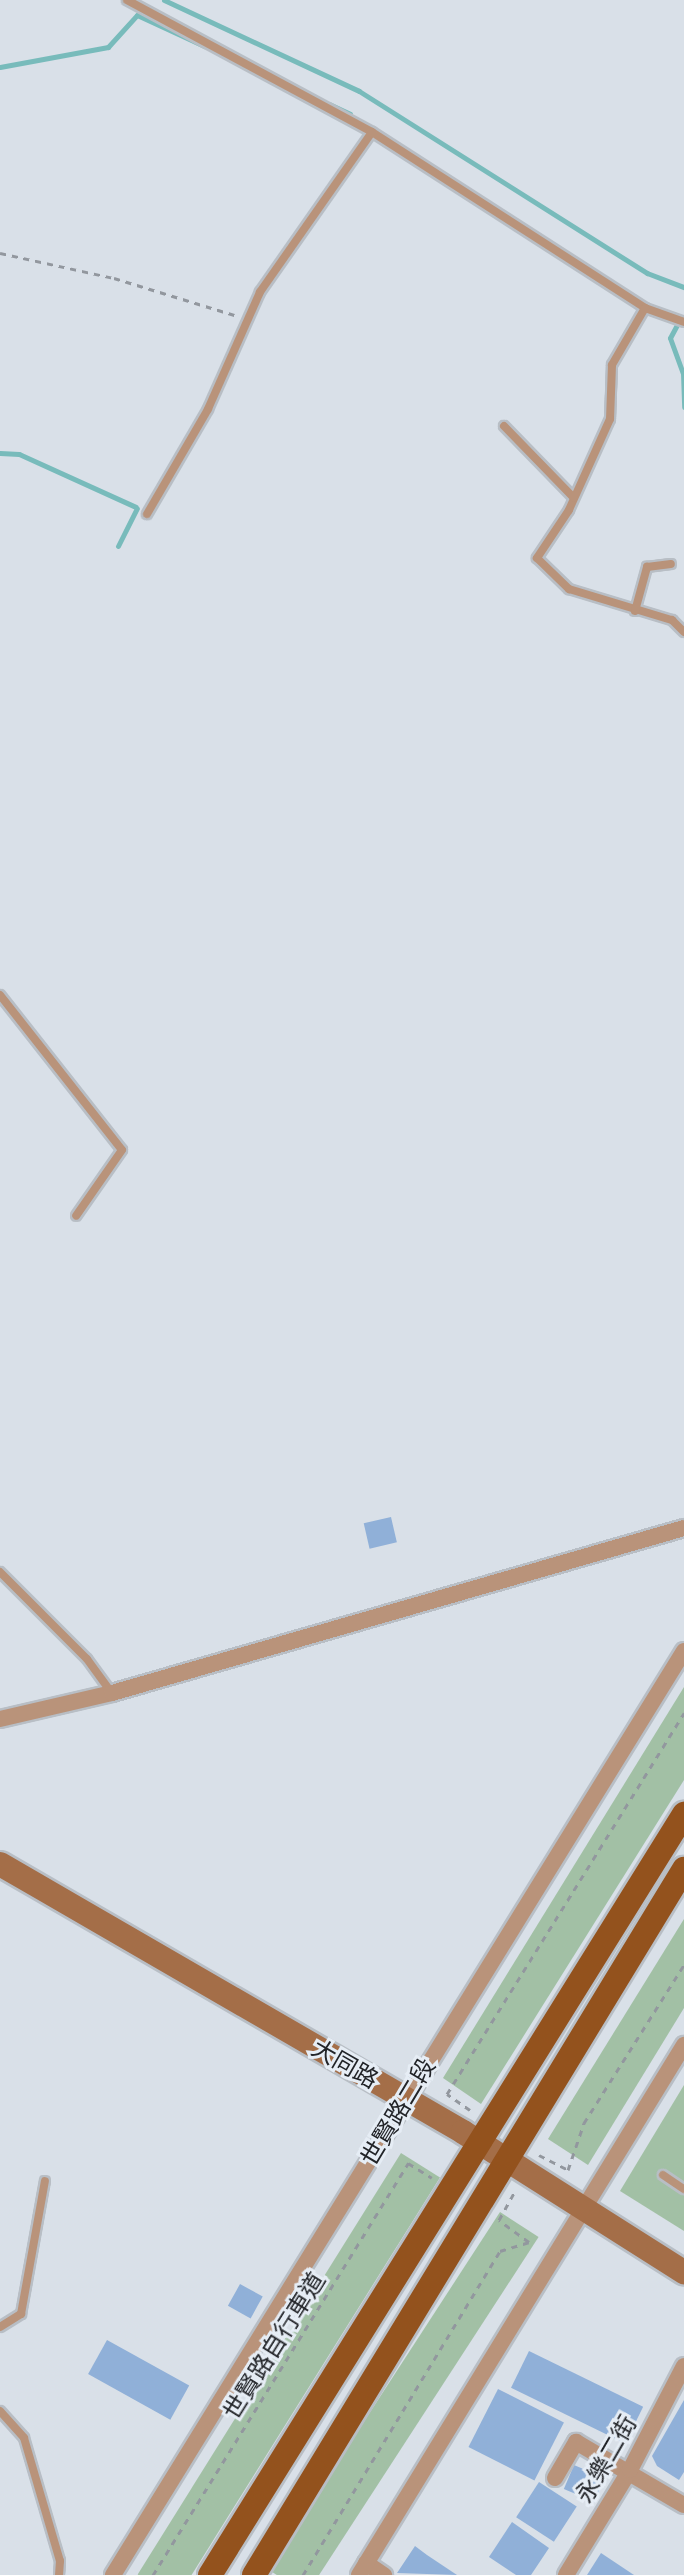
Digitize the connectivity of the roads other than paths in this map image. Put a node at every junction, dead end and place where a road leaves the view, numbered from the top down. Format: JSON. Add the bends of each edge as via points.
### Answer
{"nodes":[{"id":1,"x":127,"y":0,"type":"edge"},
{"id":2,"x":372,"y":132,"type":"junction"},
{"id":3,"x":645,"y":308,"type":"junction"},
{"id":4,"x":684,"y":322,"type":"edge"},
{"id":5,"x":504,"y":426,"type":"dead end"},
{"id":6,"x":574,"y":498,"type":"junction"},
{"id":7,"x":147,"y":514,"type":"dead end"},
{"id":8,"x":671,"y":564,"type":"dead end"},
{"id":9,"x":635,"y":611,"type":"junction"},
{"id":10,"x":684,"y":632,"type":"edge"},
{"id":11,"x":0,"y":995,"type":"edge"},
{"id":12,"x":76,"y":1216,"type":"dead end"},
{"id":13,"x":684,"y":1528,"type":"edge"},
{"id":14,"x":0,"y":1572,"type":"edge"},
{"id":15,"x":684,"y":1651,"type":"edge"},
{"id":16,"x":112,"y":1693,"type":"junction"},
{"id":17,"x":0,"y":1719,"type":"edge"},
{"id":18,"x":684,"y":1814,"type":"edge"},
{"id":19,"x":0,"y":1864,"type":"edge"},
{"id":20,"x":684,"y":1869,"type":"edge"},
{"id":21,"x":684,"y":2045,"type":"edge"},
{"id":22,"x":406,"y":2100,"type":"junction"},
{"id":23,"x":481,"y":2144,"type":"junction"},
{"id":24,"x":508,"y":2159,"type":"junction"},
{"id":25,"x":663,"y":2175,"type":"dead end"},
{"id":26,"x":45,"y":2181,"type":"dead end"},
{"id":27,"x":684,"y":2189,"type":"edge"},
{"id":28,"x":584,"y":2207,"type":"junction"},
{"id":29,"x":684,"y":2272,"type":"edge"},
{"id":30,"x":0,"y":2327,"type":"edge"},
{"id":31,"x":684,"y":2366,"type":"edge"},
{"id":32,"x":0,"y":2411,"type":"edge"},
{"id":33,"x":630,"y":2470,"type":"junction"},
{"id":34,"x":555,"y":2478,"type":"dead end"},
{"id":35,"x":684,"y":2505,"type":"edge"},
{"id":36,"x":362,"y":2569,"type":"edge"},
{"id":37,"x":59,"y":2575,"type":"edge"},
{"id":38,"x":113,"y":2575,"type":"edge"},
{"id":39,"x":210,"y":2575,"type":"edge"},
{"id":40,"x":254,"y":2575,"type":"edge"},
{"id":41,"x":384,"y":2575,"type":"edge"},
{"id":42,"x":566,"y":2575,"type":"edge"}],
"edges":[{"from":1,"to":2,"type":"lane"},
{"from":2,"to":3,"type":"lane"},
{"from":2,"to":7,"type":"lane","via":[[294,238],[208,409]]},
{"from":3,"to":4,"type":"lane"},
{"from":3,"to":6,"type":"lane","via":[[612,365],[610,419]]},
{"from":5,"to":6,"type":"lane"},
{"from":6,"to":9,"type":"lane","via":[[537,558],[569,589]]},
{"from":8,"to":9,"type":"lane","via":[[647,567]]},
{"from":9,"to":10,"type":"lane","via":[[672,620]]},
{"from":11,"to":12,"type":"lane","via":[[122,1150]]},
{"from":13,"to":16,"type":"street"},
{"from":14,"to":16,"type":"lane","via":[[87,1659]]},
{"from":15,"to":22,"type":"street","name":"世賢路二段"},
{"from":16,"to":17,"type":"street"},
{"from":18,"to":23,"type":"main road"},
{"from":19,"to":22,"type":"street","name":"大同路"},
{"from":20,"to":24,"type":"main road"},
{"from":21,"to":28,"type":"street"},
{"from":22,"to":23,"type":"street","name":"大同路"},
{"from":22,"to":38,"type":"street","name":"世賢路二段"},
{"from":23,"to":24,"type":"street","name":"大同路"},
{"from":23,"to":39,"type":"main road"},
{"from":24,"to":28,"type":"street","name":"大同路"},
{"from":24,"to":40,"type":"main road"},
{"from":25,"to":27,"type":"lane"},
{"from":26,"to":30,"type":"lane","via":[[21,2314]]},
{"from":28,"to":29,"type":"street","name":"大同路"},
{"from":28,"to":36,"type":"street"},
{"from":31,"to":33,"type":"street","name":"永樂二街"},
{"from":32,"to":37,"type":"lane","via":[[24,2438],[60,2561]]},
{"from":33,"to":34,"type":"street","via":[[576,2442]]},
{"from":33,"to":35,"type":"street"},
{"from":33,"to":42,"type":"street","name":"永樂二街"},
{"from":36,"to":41,"type":"street"}]}
